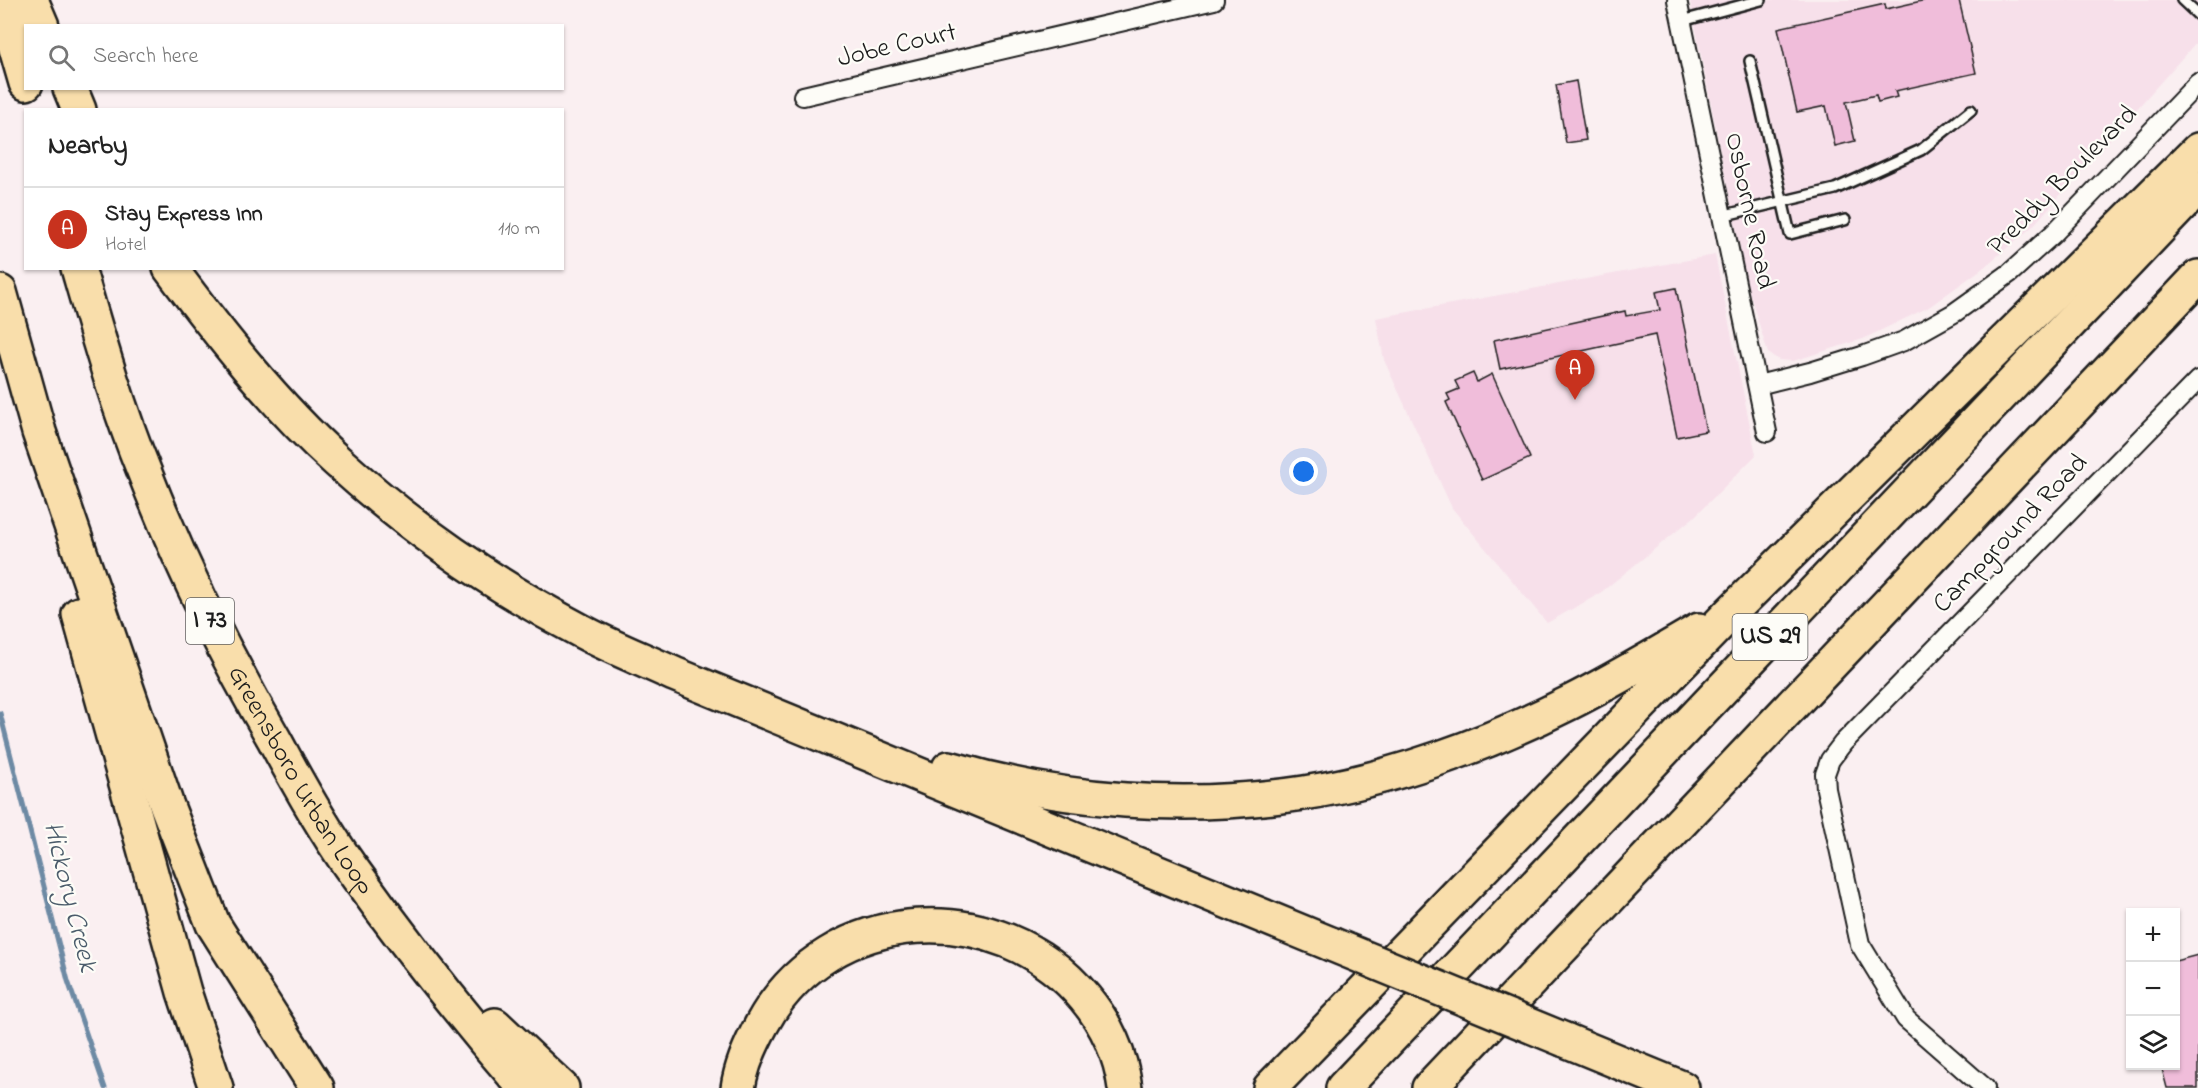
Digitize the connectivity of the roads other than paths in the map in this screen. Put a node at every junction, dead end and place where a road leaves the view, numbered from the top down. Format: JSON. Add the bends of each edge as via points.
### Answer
{"nodes":[{"id":1,"x":2,"y":0,"type":"edge"},
{"id":2,"x":31,"y":0,"type":"edge"},
{"id":3,"x":1214,"y":0,"type":"edge"},
{"id":4,"x":1677,"y":0,"type":"edge"},
{"id":5,"x":1761,"y":0,"type":"edge"},
{"id":6,"x":2182,"y":0,"type":"edge"},
{"id":7,"x":2198,"y":15,"type":"edge"},
{"id":8,"x":1682,"y":21,"type":"junction"},
{"id":9,"x":41,"y":24,"type":"edge"},
{"id":10,"x":1750,"y":61,"type":"dead end"},
{"id":11,"x":24,"y":76,"type":"edge"},
{"id":12,"x":2198,"y":83,"type":"edge"},
{"id":13,"x":28,"y":90,"type":"edge"},
{"id":14,"x":71,"y":90,"type":"edge"},
{"id":15,"x":803,"y":96,"type":"dead end"},
{"id":16,"x":32,"y":108,"type":"edge"},
{"id":17,"x":78,"y":108,"type":"edge"},
{"id":18,"x":1971,"y":110,"type":"dead end"},
{"id":19,"x":2198,"y":150,"type":"edge"},
{"id":20,"x":2198,"y":188,"type":"edge"},
{"id":21,"x":1783,"y":202,"type":"junction"},
{"id":22,"x":1721,"y":216,"type":"junction"},
{"id":23,"x":1845,"y":220,"type":"dead end"},
{"id":24,"x":79,"y":270,"type":"edge"},
{"id":25,"x":171,"y":270,"type":"edge"},
{"id":26,"x":2198,"y":277,"type":"edge"},
{"id":27,"x":0,"y":292,"type":"edge"},
{"id":28,"x":2198,"y":380,"type":"edge"},
{"id":29,"x":1758,"y":385,"type":"junction"},
{"id":30,"x":39,"y":432,"type":"junction"},
{"id":31,"x":1767,"y":432,"type":"dead end"},
{"id":32,"x":1730,"y":613,"type":"junction"},
{"id":33,"x":820,"y":735,"type":"junction"},
{"id":34,"x":406,"y":942,"type":"junction"},
{"id":35,"x":184,"y":992,"type":"junction"},
{"id":36,"x":204,"y":1088,"type":"edge"},
{"id":37,"x":216,"y":1088,"type":"edge"},
{"id":38,"x":317,"y":1088,"type":"edge"},
{"id":39,"x":525,"y":1088,"type":"edge"},
{"id":40,"x":562,"y":1088,"type":"edge"},
{"id":41,"x":738,"y":1088,"type":"edge"},
{"id":42,"x":1125,"y":1088,"type":"edge"},
{"id":43,"x":1270,"y":1088,"type":"edge"},
{"id":44,"x":1343,"y":1088,"type":"edge"},
{"id":45,"x":1429,"y":1088,"type":"edge"},
{"id":46,"x":1682,"y":1088,"type":"edge"},
{"id":47,"x":1985,"y":1088,"type":"edge"}],
"edges":[{"from":1,"to":11,"type":"highway"},
{"from":2,"to":9,"type":"highway"},
{"from":3,"to":15,"type":"street","name":"Jobe Court"},
{"from":4,"to":8,"type":"street","name":"Osborne Road"},
{"from":5,"to":8,"type":"lane"},
{"from":6,"to":7,"type":"lane"},
{"from":8,"to":22,"type":"street","name":"Osborne Road"},
{"from":10,"to":21,"type":"lane"},
{"from":12,"to":29,"type":"street","name":"Preddy Boulevard","via":[[2054,233],[2010,273],[1954,313],[1904,340],[1862,356]]},
{"from":13,"to":16,"type":"highway"},
{"from":14,"to":17,"type":"highway"},
{"from":18,"to":21,"type":"lane","via":[[1921,150],[1835,189]]},
{"from":19,"to":32,"type":"highway"},
{"from":20,"to":44,"type":"highway","number":"US 29"},
{"from":21,"to":22,"type":"lane"},
{"from":21,"to":23,"type":"lane","via":[[1790,234]]},
{"from":22,"to":29,"type":"street","name":"Osborne Road"},
{"from":24,"to":34,"type":"highway","name":"Greensboro Urban Loop","number":"I 73","via":[[105,363],[143,470],[189,578],[294,776],[348,863]]},
{"from":25,"to":33,"type":"highway","via":[[272,394],[336,460],[413,525],[460,558],[584,632]]},
{"from":26,"to":45,"type":"highway","number":"US 29"},
{"from":27,"to":30,"type":"highway"},
{"from":28,"to":47,"type":"street","name":"Campground Road","via":[[1843,743],[1825,774],[1860,944],[1906,1019]]},
{"from":29,"to":31,"type":"street","name":"Osborne Road"},
{"from":30,"to":35,"type":"highway","via":[[61,547]]},
{"from":30,"to":38,"type":"highway","via":[[166,806],[213,924]]},
{"from":32,"to":33,"type":"highway","via":[[1569,704],[1473,746],[1383,776],[1304,793],[1216,802],[1139,802],[1064,794],[996,782],[875,744]]},
{"from":32,"to":43,"type":"highway"},
{"from":33,"to":46,"type":"highway","bridge":true},
{"from":34,"to":39,"type":"highway","name":"Greensboro Urban Loop","number":"I 73"},
{"from":34,"to":40,"type":"highway","number":"I 73"},
{"from":35,"to":36,"type":"highway"},
{"from":35,"to":37,"type":"highway"},
{"from":41,"to":42,"type":"highway","via":[[745,1060],[766,1017],[806,971],[852,942],[890,929],[935,924],[966,927],[1006,939],[1035,953],[1061,973],[1099,1017],[1118,1058]]}]}
